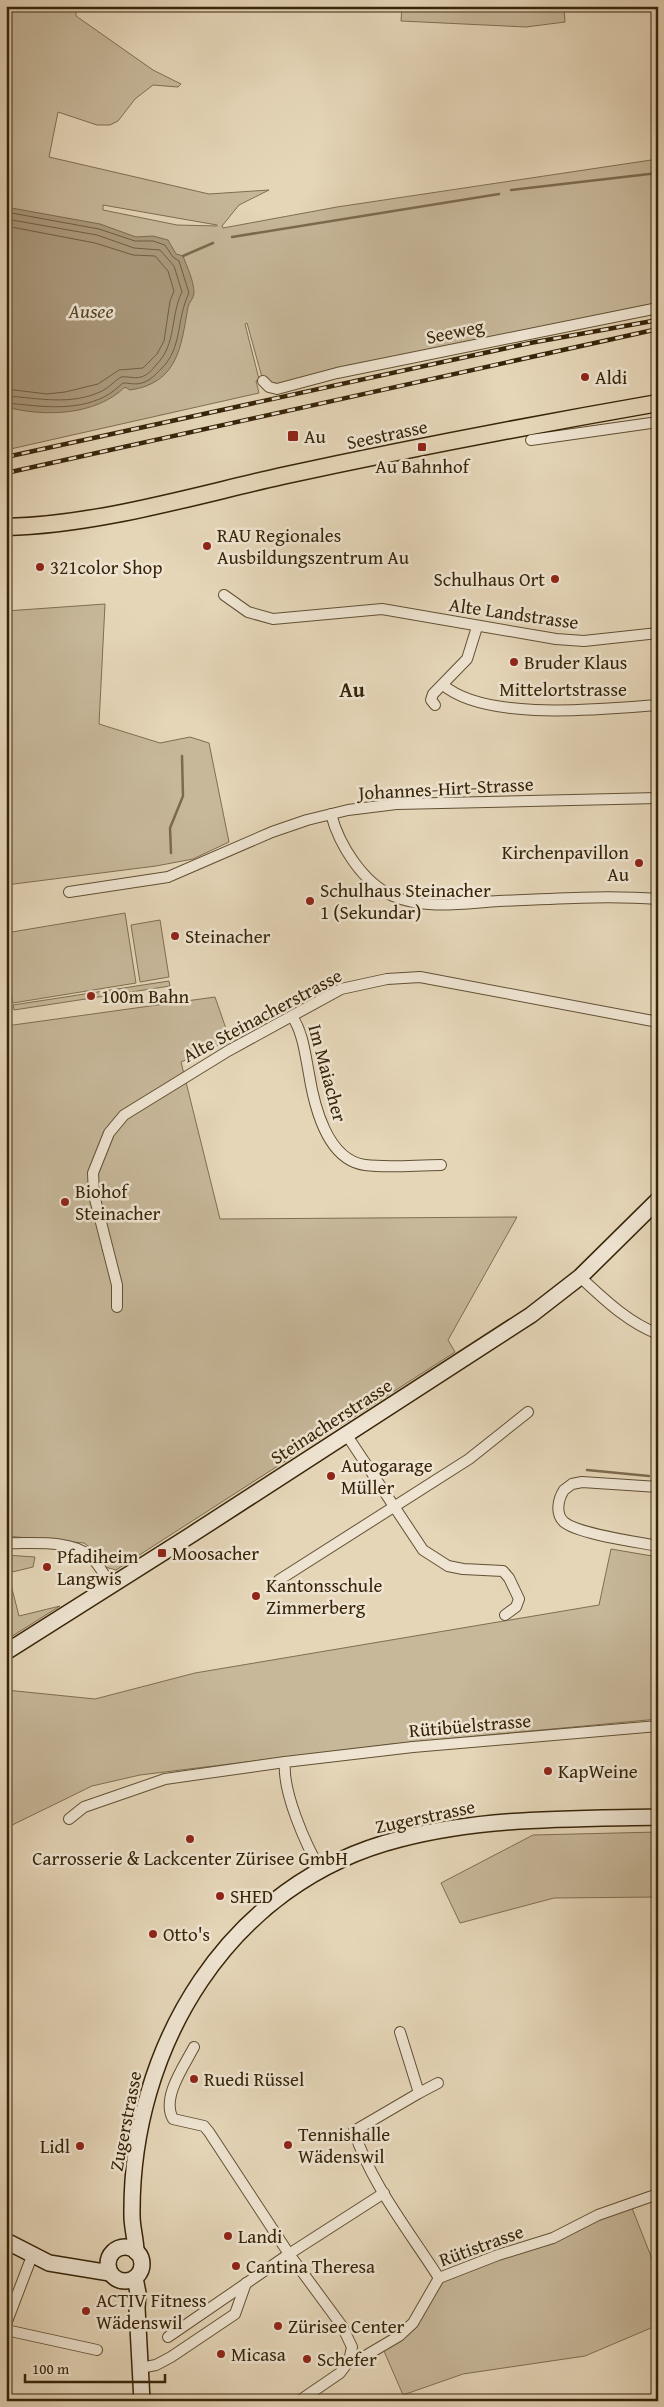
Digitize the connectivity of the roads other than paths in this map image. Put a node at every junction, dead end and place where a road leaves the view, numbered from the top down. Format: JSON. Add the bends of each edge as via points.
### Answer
{"nodes":[{"id":1,"x":658,"y":308,"type":"edge"},
{"id":2,"x":263,"y":381,"type":"dead end"},
{"id":3,"x":658,"y":403,"type":"edge"},
{"id":4,"x":658,"y":422,"type":"edge"},
{"id":5,"x":530,"y":440,"type":"dead end"},
{"id":6,"x":6,"y":527,"type":"edge"},
{"id":7,"x":224,"y":595,"type":"dead end"},
{"id":8,"x":476,"y":627,"type":"junction"},
{"id":9,"x":658,"y":633,"type":"edge"},
{"id":10,"x":443,"y":685,"type":"junction"},
{"id":11,"x":435,"y":704,"type":"dead end"},
{"id":12,"x":658,"y":705,"type":"edge"},
{"id":13,"x":658,"y":798,"type":"edge"},
{"id":14,"x":331,"y":814,"type":"junction"},
{"id":15,"x":69,"y":892,"type":"dead end"},
{"id":16,"x":658,"y":899,"type":"edge"},
{"id":17,"x":292,"y":1016,"type":"junction"},
{"id":18,"x":658,"y":1022,"type":"edge"},
{"id":19,"x":441,"y":1164,"type":"dead end"},
{"id":20,"x":658,"y":1200,"type":"edge"},
{"id":21,"x":580,"y":1277,"type":"junction"},
{"id":22,"x":117,"y":1307,"type":"dead end"},
{"id":23,"x":658,"y":1334,"type":"edge"},
{"id":24,"x":528,"y":1412,"type":"dead end"},
{"id":25,"x":346,"y":1434,"type":"junction"},
{"id":26,"x":658,"y":1488,"type":"edge"},
{"id":27,"x":394,"y":1508,"type":"junction"},
{"id":28,"x":6,"y":1542,"type":"edge"},
{"id":29,"x":658,"y":1546,"type":"edge"},
{"id":30,"x":279,"y":1580,"type":"dead end"},
{"id":31,"x":111,"y":1585,"type":"junction"},
{"id":32,"x":505,"y":1615,"type":"dead end"},
{"id":33,"x":6,"y":1652,"type":"edge"},
{"id":34,"x":658,"y":1726,"type":"edge"},
{"id":35,"x":285,"y":1762,"type":"junction"},
{"id":36,"x":658,"y":1817,"type":"edge"},
{"id":37,"x":69,"y":1819,"type":"dead end"},
{"id":38,"x":321,"y":1872,"type":"junction"},
{"id":39,"x":400,"y":2032,"type":"dead end"},
{"id":40,"x":194,"y":2047,"type":"dead end"},
{"id":41,"x":438,"y":2083,"type":"dead end"},
{"id":42,"x":418,"y":2093,"type":"junction"},
{"id":43,"x":384,"y":2193,"type":"junction"},
{"id":44,"x":658,"y":2194,"type":"edge"},
{"id":45,"x":6,"y":2240,"type":"edge"},
{"id":46,"x":130,"y":2250,"type":"junction"},
{"id":47,"x":289,"y":2254,"type":"junction"},
{"id":48,"x":32,"y":2256,"type":"junction"},
{"id":49,"x":110,"y":2266,"type":"junction"},
{"id":50,"x":438,"y":2278,"type":"junction"},
{"id":51,"x":129,"y":2279,"type":"junction"},
{"id":52,"x":246,"y":2283,"type":"junction"},
{"id":53,"x":6,"y":2324,"type":"edge"},
{"id":54,"x":6,"y":2330,"type":"edge"},
{"id":55,"x":168,"y":2337,"type":"dead end"},
{"id":56,"x":97,"y":2350,"type":"dead end"},
{"id":57,"x":350,"y":2361,"type":"junction"},
{"id":58,"x":140,"y":2368,"type":"junction"},
{"id":59,"x":142,"y":2401,"type":"edge"},
{"id":60,"x":299,"y":2401,"type":"edge"}],
"edges":[{"from":1,"to":2,"type":"street","name":"Seeweg","via":[[337,373],[277,389]]},
{"from":3,"to":6,"type":"main road","name":"Seestrasse","via":[[425,446],[100,516]]},
{"from":4,"to":5,"type":"street"},
{"from":7,"to":8,"type":"street","name":"Alte Landstrasse","via":[[248,612],[273,619],[382,609]]},
{"from":8,"to":9,"type":"street","name":"Alte Landstrasse","via":[[584,640]]},
{"from":8,"to":10,"type":"street","via":[[467,660]]},
{"from":10,"to":11,"type":"street","via":[[433,694],[431,700]]},
{"from":10,"to":12,"type":"street","name":"Mittelortstrasse","via":[[463,697],[495,707],[574,709]]},
{"from":13,"to":14,"type":"street","name":"Johannes-Hirt-Strasse","via":[[396,804]]},
{"from":14,"to":15,"type":"street","name":"Johannes-Hirt-Strasse","via":[[272,832],[168,877]]},
{"from":14,"to":16,"type":"street","via":[[339,836],[365,876],[382,891],[405,901],[439,904],[609,897]]},
{"from":17,"to":18,"type":"street","name":"Alte Steinacherstrasse","via":[[356,984],[420,977]]},
{"from":17,"to":19,"type":"street","name":"Im Maiacher","via":[[301,1034],[325,1130],[344,1156],[363,1165]]},
{"from":17,"to":22,"type":"street","name":"Alte Steinacherstrasse","via":[[144,1102],[124,1115],[109,1133],[93,1173],[94,1195],[113,1264]]},
{"from":20,"to":21,"type":"main road","name":"Steinacherstrasse"},
{"from":21,"to":23,"type":"street","via":[[623,1315]]},
{"from":21,"to":25,"type":"main road","name":"Steinacherstrasse","via":[[501,1335]]},
{"from":24,"to":27,"type":"street","via":[[469,1459]]},
{"from":25,"to":27,"type":"street"},
{"from":25,"to":31,"type":"main road","name":"Steinacherstrasse"},
{"from":26,"to":29,"type":"street","via":[[576,1482],[564,1490],[559,1505],[560,1517],[576,1529]]},
{"from":27,"to":30,"type":"street"},
{"from":27,"to":32,"type":"street","via":[[423,1550],[448,1566],[506,1573],[518,1600],[516,1607]]},
{"from":28,"to":31,"type":"street","via":[[78,1549],[96,1562]]},
{"from":31,"to":33,"type":"main road","name":"Steinacherstrasse"},
{"from":34,"to":35,"type":"street","name":"Rütibüelstrasse"},
{"from":35,"to":37,"type":"street","name":"Rütibüelstrasse","via":[[165,1779],[84,1807]]},
{"from":35,"to":38,"type":"street","via":[[285,1784],[309,1850]]},
{"from":36,"to":38,"type":"main road","name":"Zugerstrasse","via":[[551,1819],[461,1827],[398,1839]]},
{"from":38,"to":46,"type":"main road","name":"Zugerstrasse","via":[[261,1912],[228,1943],[196,1986],[173,2027],[156,2065],[144,2113],[135,2161]]},
{"from":39,"to":42,"type":"street"},
{"from":40,"to":47,"type":"street","via":[[173,2090],[170,2113],[173,2119],[204,2126]]},
{"from":41,"to":42,"type":"street"},
{"from":42,"to":43,"type":"street","via":[[354,2131]]},
{"from":43,"to":47,"type":"street"},
{"from":43,"to":50,"type":"street"},
{"from":44,"to":50,"type":"street","name":"Rütistrasse","via":[[598,2214],[553,2238]]},
{"from":45,"to":48,"type":"main road"},
{"from":46,"to":49,"type":"main road","via":[[113,2252]]},
{"from":46,"to":51,"type":"main road","via":[[142,2264],[139,2273]]},
{"from":47,"to":52,"type":"street"},
{"from":47,"to":57,"type":"street","via":[[348,2336],[352,2346]]},
{"from":48,"to":49,"type":"main road","via":[[49,2263],[81,2268]]},
{"from":48,"to":53,"type":"street"},
{"from":49,"to":51,"type":"main road","via":[[116,2279]]},
{"from":50,"to":57,"type":"street","name":"Rütistrasse","via":[[413,2323],[399,2336],[360,2359]]},
{"from":51,"to":58,"type":"main road","via":[[137,2308]]},
{"from":52,"to":55,"type":"street"},
{"from":52,"to":58,"type":"street","via":[[235,2314],[171,2357],[156,2365]]},
{"from":54,"to":56,"type":"street"},
{"from":57,"to":60,"type":"street","name":"Rütistrasse","via":[[340,2373]]},
{"from":58,"to":59,"type":"main road"}]}
